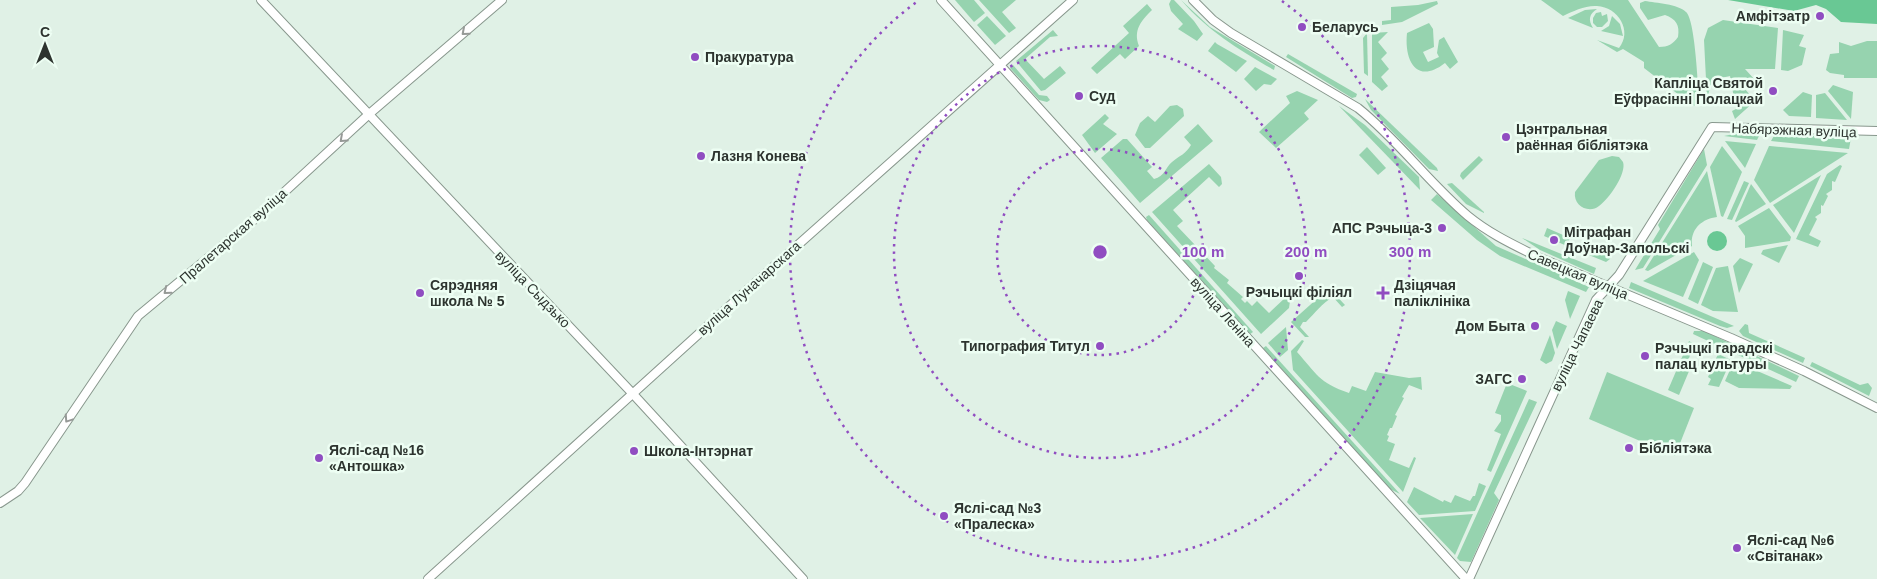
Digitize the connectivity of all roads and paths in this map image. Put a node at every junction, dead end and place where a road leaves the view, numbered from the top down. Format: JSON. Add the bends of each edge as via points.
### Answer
{"nodes":[{"id":1,"x":261,"y":0,"type":"edge"},
{"id":2,"x":502,"y":0,"type":"edge"},
{"id":3,"x":941,"y":0,"type":"edge"},
{"id":4,"x":1073,"y":0,"type":"edge"},
{"id":5,"x":1192,"y":0,"type":"edge"},
{"id":6,"x":999,"y":64,"type":"junction"},
{"id":7,"x":368,"y":115,"type":"junction"},
{"id":8,"x":1712,"y":127,"type":"joint"},
{"id":9,"x":1877,"y":131,"type":"edge"},
{"id":10,"x":1608,"y":286,"type":"junction"},
{"id":11,"x":633,"y":394,"type":"junction"},
{"id":12,"x":1877,"y":408,"type":"edge"},
{"id":13,"x":0,"y":503,"type":"edge"},
{"id":14,"x":428,"y":579,"type":"edge"},
{"id":15,"x":803,"y":579,"type":"edge"},
{"id":16,"x":1467,"y":579,"type":"edge"}],
"edges":[{"from":1,"to":7,"type":"street","name":"вуліца Сыдзько"},
{"from":2,"to":7,"type":"street","name":"Пралетарская вуліца","one_way":true},
{"from":3,"to":6,"type":"street","name":"вуліца Леніна"},
{"from":4,"to":6,"type":"street","name":"вуліца Луначарскага"},
{"from":5,"to":10,"type":"street","name":"Савецкая вуліца","via":[[1231,33],[1358,108],[1376,122],[1468,216],[1497,237]]},
{"from":6,"to":11,"type":"street","name":"вуліца Луначарскага"},
{"from":6,"to":16,"type":"street","name":"вуліца Леніна"},
{"from":7,"to":11,"type":"street","name":"вуліца Сыдзько"},
{"from":7,"to":13,"type":"street","name":"Пралетарская вуліца","one_way":true,"via":[[255,219],[138,316],[18,491]]},
{"from":8,"to":9,"type":"street","name":"Набярэжная вуліца"},
{"from":8,"to":10,"type":"street","name":"вуліца Чапаева","via":[[1619,275]]},
{"from":10,"to":12,"type":"street","name":"Савецкая вуліца","via":[[1804,371]]},
{"from":10,"to":16,"type":"street","name":"вуліца Чапаева","via":[[1596,300]]},
{"from":11,"to":14,"type":"street","name":"вуліца Луначарскага"},
{"from":11,"to":15,"type":"street","name":"вуліца Сыдзько"}]}
